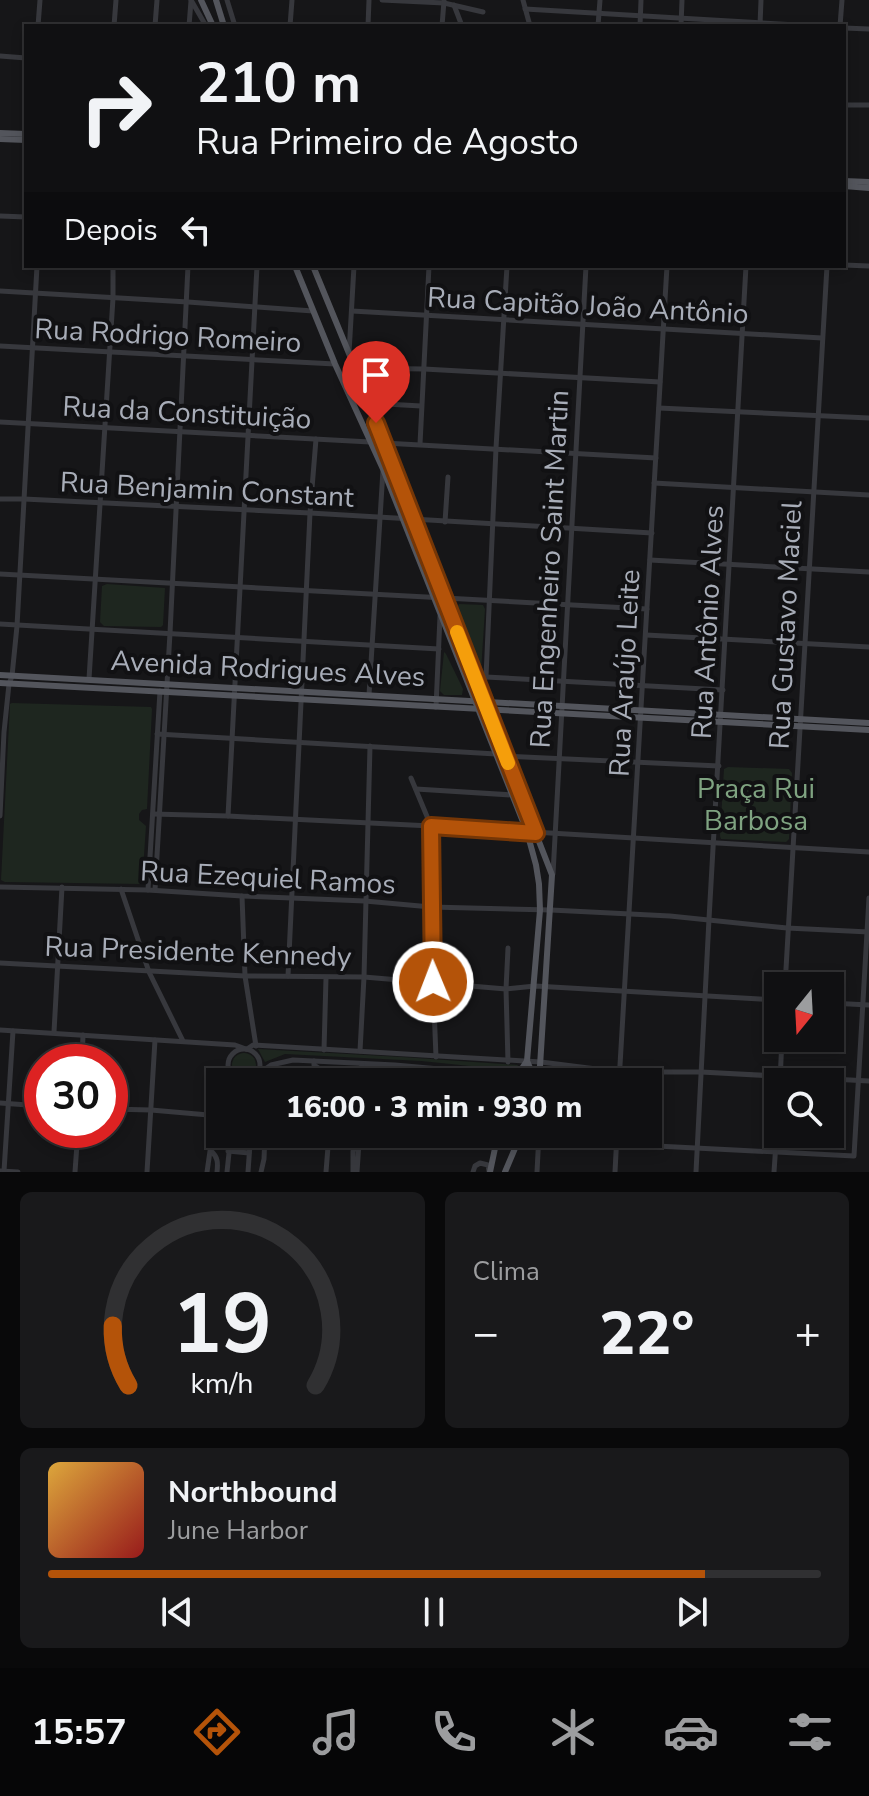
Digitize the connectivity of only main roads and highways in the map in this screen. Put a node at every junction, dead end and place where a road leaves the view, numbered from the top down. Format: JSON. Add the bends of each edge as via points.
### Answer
{"nodes":[{"id":1,"x":201,"y":0,"type":"edge"},
{"id":2,"x":216,"y":0,"type":"edge"},
{"id":3,"x":212,"y":24,"type":"edge"},
{"id":4,"x":223,"y":24,"type":"edge"},
{"id":5,"x":0,"y":136,"type":"edge"},
{"id":6,"x":24,"y":137,"type":"edge"},
{"id":7,"x":846,"y":184,"type":"edge"},
{"id":8,"x":869,"y":185,"type":"edge"},
{"id":9,"x":296,"y":268,"type":"edge"},
{"id":10,"x":314,"y":268,"type":"edge"},
{"id":11,"x":305,"y":291,"type":"junction"},
{"id":12,"x":324,"y":293,"type":"junction"},
{"id":13,"x":336,"y":323,"type":"junction"},
{"id":14,"x":320,"y":328,"type":"junction"},
{"id":15,"x":0,"y":675,"type":"edge"},
{"id":16,"x":0,"y":683,"type":"edge"},
{"id":17,"x":163,"y":688,"type":"junction"},
{"id":18,"x":301,"y":695,"type":"junction"},
{"id":19,"x":474,"y":701,"type":"junction"},
{"id":20,"x":484,"y":701,"type":"junction"},
{"id":21,"x":436,"y":703,"type":"junction"},
{"id":22,"x":477,"y":710,"type":"junction"},
{"id":23,"x":562,"y":710,"type":"junction"},
{"id":24,"x":489,"y":711,"type":"junction"},
{"id":25,"x":800,"y":723,"type":"junction"},
{"id":26,"x":869,"y":723,"type":"edge"},
{"id":27,"x":869,"y":730,"type":"edge"},
{"id":28,"x":527,"y":1061,"type":"junction"},
{"id":29,"x":522,"y":1068,"type":"edge"},
{"id":30,"x":530,"y":1068,"type":"edge"},
{"id":31,"x":540,"y":1068,"type":"edge"},
{"id":32,"x":495,"y":1148,"type":"edge"},
{"id":33,"x":514,"y":1148,"type":"edge"},
{"id":34,"x":490,"y":1172,"type":"edge"},
{"id":35,"x":505,"y":1172,"type":"edge"}],
"edges":[{"from":1,"to":3,"type":"main road"},
{"from":2,"to":4,"type":"main road"},
{"from":5,"to":6,"type":"main road"},
{"from":7,"to":8,"type":"main road"},
{"from":9,"to":11,"type":"main road"},
{"from":10,"to":12,"type":"main road"},
{"from":11,"to":12,"type":"main road","via":[[318,303]]},
{"from":11,"to":14,"type":"main road"},
{"from":12,"to":13,"type":"main road"},
{"from":13,"to":14,"type":"main road","via":[[323,321]]},
{"from":13,"to":20,"type":"main road"},
{"from":14,"to":19,"type":"main road","via":[[383,469]]},
{"from":15,"to":17,"type":"main road","name":"Avenida Rodrigues Alves"},
{"from":16,"to":17,"type":"main road","name":"Avenida Rodrigues Alves"},
{"from":17,"to":18,"type":"main road","name":"Avenida Rodrigues Alves"},
{"from":18,"to":21,"type":"main road","name":"Avenida Rodrigues Alves"},
{"from":18,"to":21,"type":"main road","name":"Avenida Rodrigues Alves","via":[[369,695]]},
{"from":19,"to":20,"type":"main road","name":"Avenida Rodrigues Alves"},
{"from":19,"to":21,"type":"main road","name":"Avenida Rodrigues Alves"},
{"from":19,"to":22,"type":"main road"},
{"from":20,"to":23,"type":"main road","name":"Avenida Rodrigues Alves"},
{"from":20,"to":24,"type":"main road"},
{"from":21,"to":22,"type":"main road","name":"Avenida Rodrigues Alves"},
{"from":22,"to":24,"type":"main road","name":"Avenida Rodrigues Alves"},
{"from":22,"to":28,"type":"main road","via":[[536,865],[540,910]]},
{"from":23,"to":24,"type":"main road","name":"Avenida Rodrigues Alves"},
{"from":23,"to":25,"type":"main road","name":"Avenida Rodrigues Alves"},
{"from":24,"to":31,"type":"main road","via":[[552,875]]},
{"from":25,"to":26,"type":"main road","name":"Avenida Rodrigues Alves"},
{"from":25,"to":27,"type":"main road","name":"Avenida Rodrigues Alves"},
{"from":28,"to":29,"type":"main road"},
{"from":28,"to":30,"type":"main road"},
{"from":32,"to":34,"type":"main road"},
{"from":33,"to":35,"type":"main road"}]}
